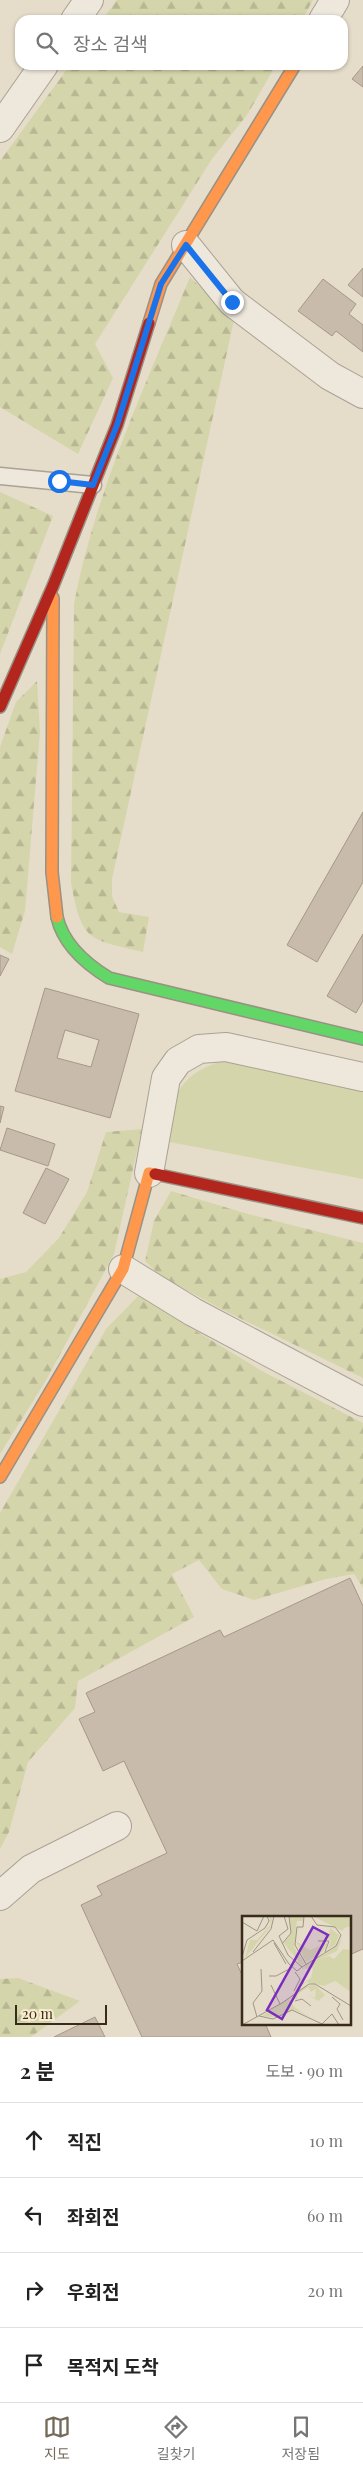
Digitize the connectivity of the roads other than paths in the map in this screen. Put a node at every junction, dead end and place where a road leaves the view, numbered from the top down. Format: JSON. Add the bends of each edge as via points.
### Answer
{"nodes":[{"id":1,"x":89,"y":0,"type":"edge"},
{"id":2,"x":335,"y":0,"type":"edge"},
{"id":3,"x":78,"y":15,"type":"edge"},
{"id":4,"x":326,"y":15,"type":"edge"},
{"id":5,"x":41,"y":70,"type":"edge"},
{"id":6,"x":292,"y":70,"type":"edge"},
{"id":7,"x":0,"y":128,"type":"edge"},
{"id":8,"x":186,"y":245,"type":"junction"},
{"id":9,"x":363,"y":394,"type":"edge"},
{"id":10,"x":0,"y":476,"type":"edge"},
{"id":11,"x":93,"y":485,"type":"junction"},
{"id":12,"x":53,"y":586,"type":"junction"},
{"id":13,"x":0,"y":707,"type":"edge"},
{"id":14,"x":362,"y":1036,"type":"edge"},
{"id":15,"x":363,"y":1077,"type":"edge"},
{"id":16,"x":149,"y":1173,"type":"junction"},
{"id":17,"x":363,"y":1218,"type":"edge"},
{"id":18,"x":123,"y":1269,"type":"junction"},
{"id":19,"x":363,"y":1402,"type":"edge"},
{"id":20,"x":0,"y":1477,"type":"edge"},
{"id":21,"x":117,"y":1826,"type":"dead end"},
{"id":22,"x":0,"y":1896,"type":"edge"}],
"edges":[{"from":1,"to":3,"type":"street"},
{"from":2,"to":4,"type":"street"},
{"from":5,"to":7,"type":"street"},
{"from":6,"to":8,"type":"street"},
{"from":8,"to":9,"type":"street","via":[[232,302],[330,376]]},
{"from":8,"to":11,"type":"street","via":[[161,284],[117,425]]},
{"from":10,"to":11,"type":"lane"},
{"from":11,"to":12,"type":"street"},
{"from":12,"to":13,"type":"street"},
{"from":12,"to":14,"type":"street","via":[[52,872],[59,925],[70,945],[90,967],[109,978]]},
{"from":15,"to":16,"type":"street","via":[[226,1047],[199,1049],[178,1061],[166,1078]]},
{"from":16,"to":17,"type":"street"},
{"from":16,"to":18,"type":"street"},
{"from":18,"to":19,"type":"street","via":[[193,1312]]},
{"from":18,"to":20,"type":"street"},
{"from":21,"to":22,"type":"street","via":[[30,1869]]}]}
